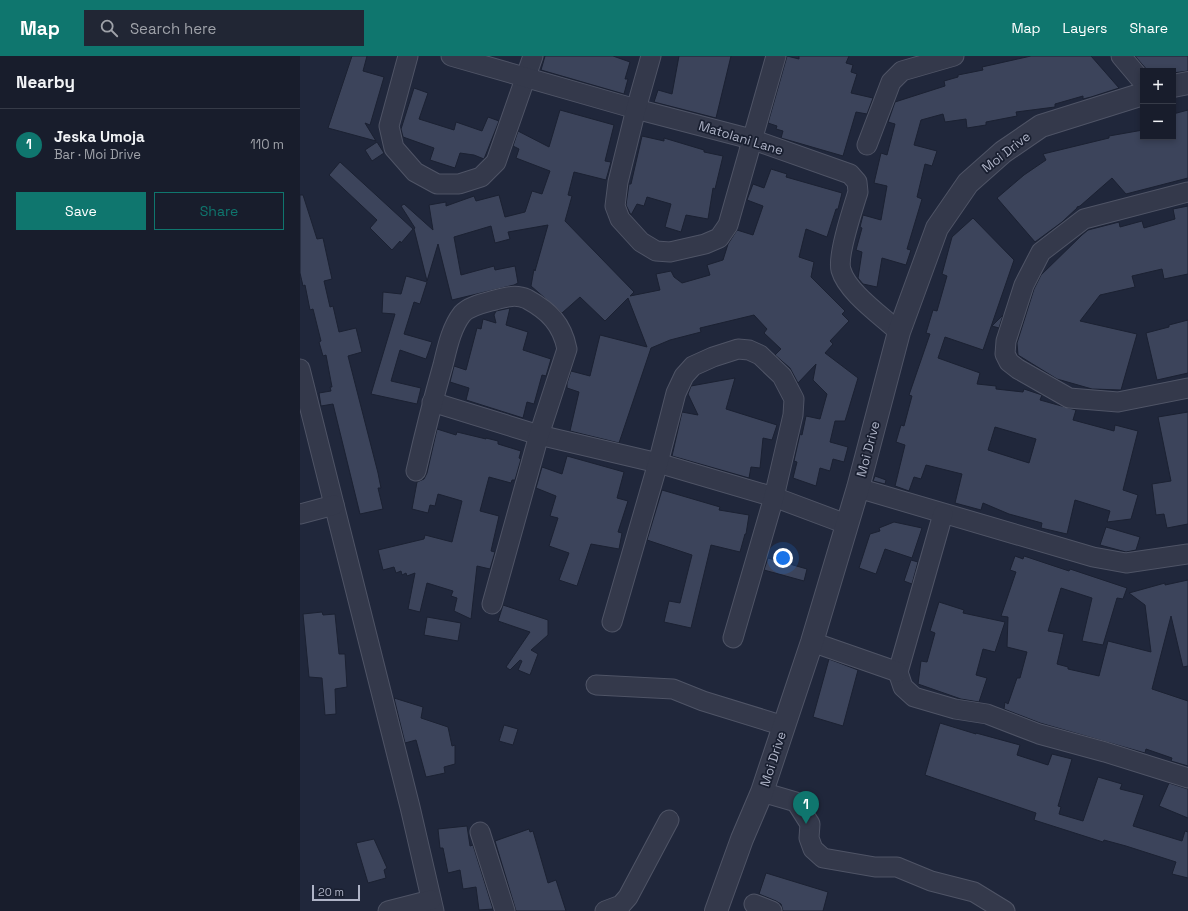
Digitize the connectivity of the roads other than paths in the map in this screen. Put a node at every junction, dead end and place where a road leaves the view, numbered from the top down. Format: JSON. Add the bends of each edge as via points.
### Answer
{"nodes":[{"id":1,"x":408,"y":56,"type":"edge"},
{"id":2,"x":451,"y":56,"type":"edge"},
{"id":3,"x":533,"y":56,"type":"edge"},
{"id":4,"x":651,"y":56,"type":"edge"},
{"id":5,"x":776,"y":56,"type":"edge"},
{"id":6,"x":954,"y":56,"type":"edge"},
{"id":7,"x":1121,"y":56,"type":"edge"},
{"id":8,"x":527,"y":77,"type":"junction"},
{"id":9,"x":1140,"y":78,"type":"edge"},
{"id":10,"x":1188,"y":83,"type":"edge"},
{"id":11,"x":1176,"y":85,"type":"edge"},
{"id":12,"x":1140,"y":95,"type":"edge"},
{"id":13,"x":636,"y":109,"type":"junction"},
{"id":14,"x":751,"y":139,"type":"junction"},
{"id":15,"x":867,"y":145,"type":"dead end"},
{"id":16,"x":1188,"y":192,"type":"edge"},
{"id":17,"x":899,"y":332,"type":"junction"},
{"id":18,"x":300,"y":369,"type":"edge"},
{"id":19,"x":1188,"y":388,"type":"edge"},
{"id":20,"x":432,"y":402,"type":"junction"},
{"id":21,"x":539,"y":435,"type":"junction"},
{"id":22,"x":658,"y":463,"type":"junction"},
{"id":23,"x":416,"y":471,"type":"dead end"},
{"id":24,"x":858,"y":488,"type":"junction"},
{"id":25,"x":774,"y":497,"type":"junction"},
{"id":26,"x":334,"y":505,"type":"junction"},
{"id":27,"x":300,"y":514,"type":"edge"},
{"id":28,"x":943,"y":514,"type":"junction"},
{"id":29,"x":846,"y":524,"type":"junction"},
{"id":30,"x":1188,"y":554,"type":"edge"},
{"id":31,"x":492,"y":604,"type":"dead end"},
{"id":32,"x":612,"y":622,"type":"dead end"},
{"id":33,"x":733,"y":638,"type":"dead end"},
{"id":34,"x":812,"y":642,"type":"junction"},
{"id":35,"x":898,"y":672,"type":"junction"},
{"id":36,"x":596,"y":684,"type":"dead end"},
{"id":37,"x":784,"y":726,"type":"junction"},
{"id":38,"x":1188,"y":778,"type":"edge"},
{"id":39,"x":762,"y":792,"type":"junction"},
{"id":40,"x":669,"y":820,"type":"dead end"},
{"id":41,"x":480,"y":832,"type":"dead end"},
{"id":42,"x":754,"y":904,"type":"dead end"},
{"id":43,"x":433,"y":905,"type":"edge"},
{"id":44,"x":388,"y":911,"type":"edge"},
{"id":45,"x":504,"y":911,"type":"edge"},
{"id":46,"x":605,"y":911,"type":"edge"},
{"id":47,"x":716,"y":911,"type":"edge"},
{"id":48,"x":772,"y":911,"type":"edge"},
{"id":49,"x":1005,"y":911,"type":"edge"}],
"edges":[{"from":1,"to":8,"type":"street","via":[[389,126],[394,148],[415,172],[437,184],[459,184],[481,177],[496,162]]},
{"from":2,"to":8,"type":"street","name":"Matolani Lane"},
{"from":3,"to":8,"type":"street"},
{"from":4,"to":13,"type":"street"},
{"from":5,"to":14,"type":"street"},
{"from":6,"to":15,"type":"street","via":[[902,71],[891,82]]},
{"from":7,"to":9,"type":"street"},
{"from":8,"to":13,"type":"street","name":"Matolani Lane"},
{"from":10,"to":11,"type":"street"},
{"from":12,"to":17,"type":"street","name":"Moi Drive","via":[[1042,126],[1003,152],[968,183],[937,228]]},
{"from":13,"to":14,"type":"street","name":"Matolani Lane"},
{"from":13,"to":14,"type":"street","via":[[618,182],[615,206],[620,219],[641,242],[656,251],[670,252],[719,238],[728,225]]},
{"from":14,"to":17,"type":"street","name":"Matolani Lane","via":[[850,174],[857,182],[858,192],[841,255],[841,270],[851,288]]},
{"from":16,"to":19,"type":"street","via":[[1084,219],[1041,252],[1024,285],[1006,341],[1005,354],[1009,362],[1018,369],[1069,398],[1118,402]]},
{"from":17,"to":24,"type":"street","name":"Moi Drive"},
{"from":18,"to":26,"type":"street"},
{"from":20,"to":21,"type":"street"},
{"from":20,"to":21,"type":"street","via":[[452,333],[462,314],[478,304],[509,296],[522,297],[554,318],[564,335],[566,349]]},
{"from":20,"to":23,"type":"street"},
{"from":21,"to":22,"type":"street"},
{"from":21,"to":31,"type":"street"},
{"from":22,"to":25,"type":"street"},
{"from":22,"to":25,"type":"street","via":[[676,394],[684,376],[692,366],[713,357],[738,349],[748,350],[760,355],[782,376],[794,398],[793,415]]},
{"from":22,"to":32,"type":"street"},
{"from":24,"to":28,"type":"street"},
{"from":24,"to":29,"type":"street","name":"Moi Drive"},
{"from":25,"to":29,"type":"street"},
{"from":25,"to":33,"type":"street"},
{"from":26,"to":27,"type":"street"},
{"from":26,"to":43,"type":"street"},
{"from":28,"to":30,"type":"street","via":[[1093,557],[1126,562]]},
{"from":28,"to":35,"type":"street"},
{"from":29,"to":34,"type":"street","name":"Moi Drive"},
{"from":34,"to":35,"type":"street"},
{"from":34,"to":37,"type":"street","name":"Moi Drive"},
{"from":35,"to":38,"type":"street","via":[[903,688],[914,697],[955,709],[986,714],[1039,734]]},
{"from":36,"to":37,"type":"street","via":[[673,689]]},
{"from":37,"to":39,"type":"street","name":"Moi Drive"},
{"from":39,"to":47,"type":"street","name":"Moi Drive"},
{"from":39,"to":49,"type":"street","via":[[796,802],[810,824],[809,838],[813,849],[823,858],[875,868],[897,868],[931,881],[974,892]]},
{"from":40,"to":46,"type":"street","via":[[628,897],[621,905]]},
{"from":41,"to":45,"type":"street"},
{"from":42,"to":48,"type":"street"},
{"from":43,"to":44,"type":"street"}]}
